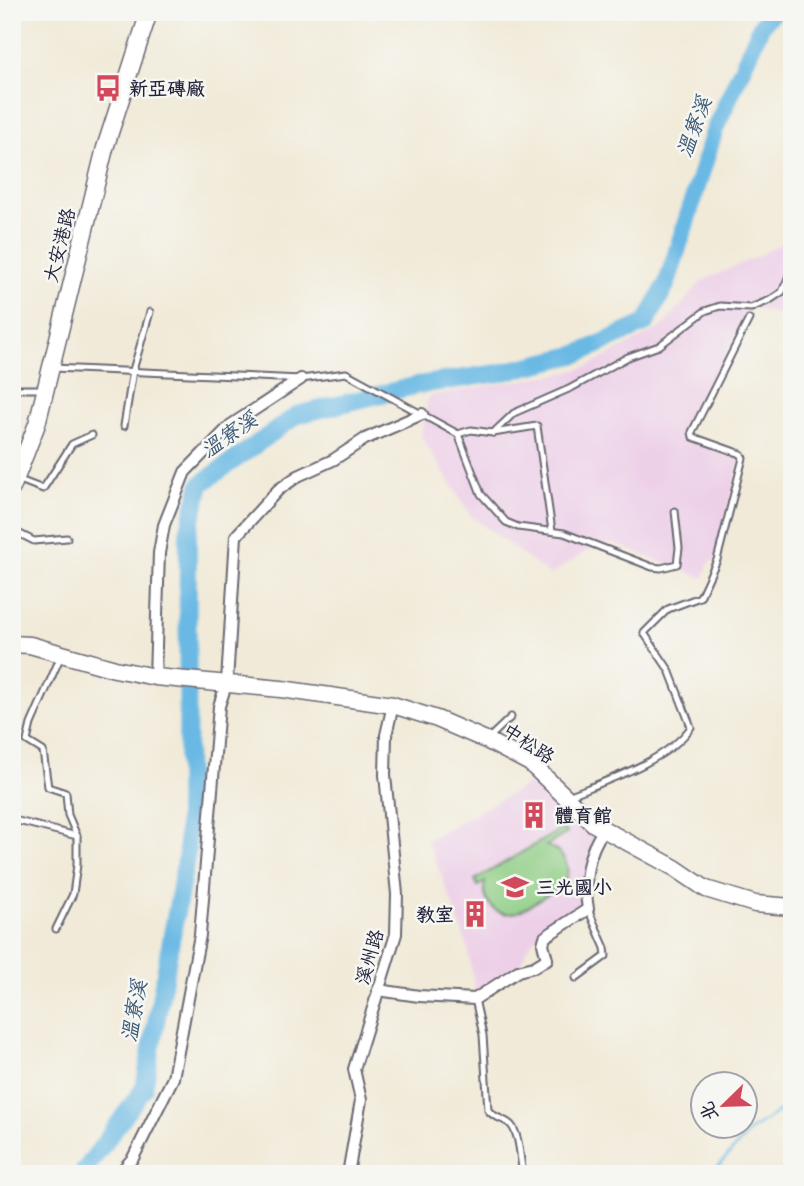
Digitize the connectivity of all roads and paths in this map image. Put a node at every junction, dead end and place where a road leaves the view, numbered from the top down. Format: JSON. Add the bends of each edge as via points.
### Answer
{"nodes":[{"id":1,"x":149,"y":12,"type":"edge"},
{"id":2,"x":177,"y":12,"type":"edge"},
{"id":3,"x":186,"y":12,"type":"edge"},
{"id":4,"x":792,"y":269,"type":"edge"},
{"id":5,"x":150,"y":312,"type":"dead end"},
{"id":6,"x":749,"y":319,"type":"dead end"},
{"id":7,"x":50,"y":368,"type":"junction"},
{"id":8,"x":134,"y":370,"type":"junction"},
{"id":9,"x":301,"y":379,"type":"junction"},
{"id":10,"x":12,"y":389,"type":"edge"},
{"id":11,"x":45,"y":389,"type":"junction"},
{"id":12,"x":422,"y":414,"type":"junction"},
{"id":13,"x":124,"y":426,"type":"dead end"},
{"id":14,"x":493,"y":433,"type":"junction"},
{"id":15,"x":458,"y":434,"type":"junction"},
{"id":16,"x":92,"y":435,"type":"dead end"},
{"id":17,"x":15,"y":483,"type":"edge"},
{"id":18,"x":675,"y":511,"type":"dead end"},
{"id":19,"x":12,"y":530,"type":"edge"},
{"id":20,"x":552,"y":531,"type":"junction"},
{"id":21,"x":67,"y":538,"type":"dead end"},
{"id":22,"x":12,"y":644,"type":"edge"},
{"id":23,"x":61,"y":655,"type":"junction"},
{"id":24,"x":164,"y":678,"type":"junction"},
{"id":25,"x":221,"y":682,"type":"junction"},
{"id":26,"x":393,"y":705,"type":"junction"},
{"id":27,"x":511,"y":717,"type":"dead end"},
{"id":28,"x":486,"y":740,"type":"junction"},
{"id":29,"x":565,"y":797,"type":"junction"},
{"id":30,"x":12,"y":826,"type":"edge"},
{"id":31,"x":604,"y":831,"type":"junction"},
{"id":32,"x":77,"y":836,"type":"junction"},
{"id":33,"x":792,"y":907,"type":"edge"},
{"id":34,"x":588,"y":909,"type":"junction"},
{"id":35,"x":57,"y":929,"type":"dead end"},
{"id":36,"x":576,"y":978,"type":"dead end"},
{"id":37,"x":378,"y":990,"type":"junction"},
{"id":38,"x":475,"y":999,"type":"junction"},
{"id":39,"x":119,"y":1174,"type":"edge"},
{"id":40,"x":348,"y":1174,"type":"edge"},
{"id":41,"x":523,"y":1174,"type":"edge"}],
"edges":[{"from":1,"to":7,"type":"street","name":"大安港路","via":[[105,148]]},
{"from":2,"to":3,"type":"lane"},
{"from":4,"to":14,"type":"lane","via":[[782,292],[770,300],[751,308],[720,306],[705,311],[659,346],[514,413]]},
{"from":5,"to":8,"type":"lane"},
{"from":6,"to":29,"type":"lane","via":[[692,432],[693,437],[743,458],[717,560],[700,597],[668,609],[644,633],[669,670],[691,727],[676,744],[640,766]]},
{"from":7,"to":8,"type":"lane"},
{"from":7,"to":11,"type":"street","name":"大安港路"},
{"from":8,"to":9,"type":"lane"},
{"from":8,"to":13,"type":"lane"},
{"from":9,"to":12,"type":"lane","via":[[346,373]]},
{"from":9,"to":24,"type":"street","via":[[231,425],[185,472],[164,525],[159,553]]},
{"from":10,"to":11,"type":"lane"},
{"from":11,"to":17,"type":"street","name":"大安港路"},
{"from":12,"to":15,"type":"lane"},
{"from":12,"to":25,"type":"street","via":[[298,476],[278,490],[236,536]]},
{"from":14,"to":15,"type":"lane","via":[[471,430]]},
{"from":14,"to":20,"type":"lane","via":[[537,425]]},
{"from":15,"to":20,"type":"lane","via":[[481,494],[506,522]]},
{"from":16,"to":17,"type":"lane","via":[[72,444],[43,489]]},
{"from":18,"to":20,"type":"lane","via":[[680,548],[677,564],[661,568]]},
{"from":19,"to":21,"type":"lane","via":[[34,541]]},
{"from":22,"to":23,"type":"street"},
{"from":23,"to":24,"type":"street"},
{"from":23,"to":32,"type":"lane","via":[[27,741],[43,751],[48,787],[66,793],[68,815]]},
{"from":24,"to":25,"type":"street","name":"中松路"},
{"from":25,"to":26,"type":"street","name":"中松路"},
{"from":25,"to":39,"type":"street","via":[[200,935],[173,1078],[133,1158]]},
{"from":26,"to":28,"type":"street","name":"中松路"},
{"from":26,"to":37,"type":"street","name":"溪州路","via":[[386,735],[385,775],[397,894],[396,934]]},
{"from":27,"to":28,"type":"lane"},
{"from":28,"to":29,"type":"street","name":"中松路","via":[[530,764]]},
{"from":29,"to":31,"type":"street","name":"中松路"},
{"from":30,"to":32,"type":"lane","via":[[18,821]]},
{"from":31,"to":33,"type":"street","name":"中松路","via":[[706,889],[755,904]]},
{"from":31,"to":34,"type":"street","via":[[586,871]]},
{"from":32,"to":35,"type":"lane","via":[[73,894]]},
{"from":34,"to":36,"type":"lane","via":[[606,956]]},
{"from":34,"to":38,"type":"street","via":[[545,937],[547,958]]},
{"from":37,"to":38,"type":"street"},
{"from":37,"to":40,"type":"street","name":"溪州路","via":[[354,1069],[361,1100]]},
{"from":38,"to":41,"type":"lane","via":[[484,1035],[488,1110],[515,1132]]}]}
